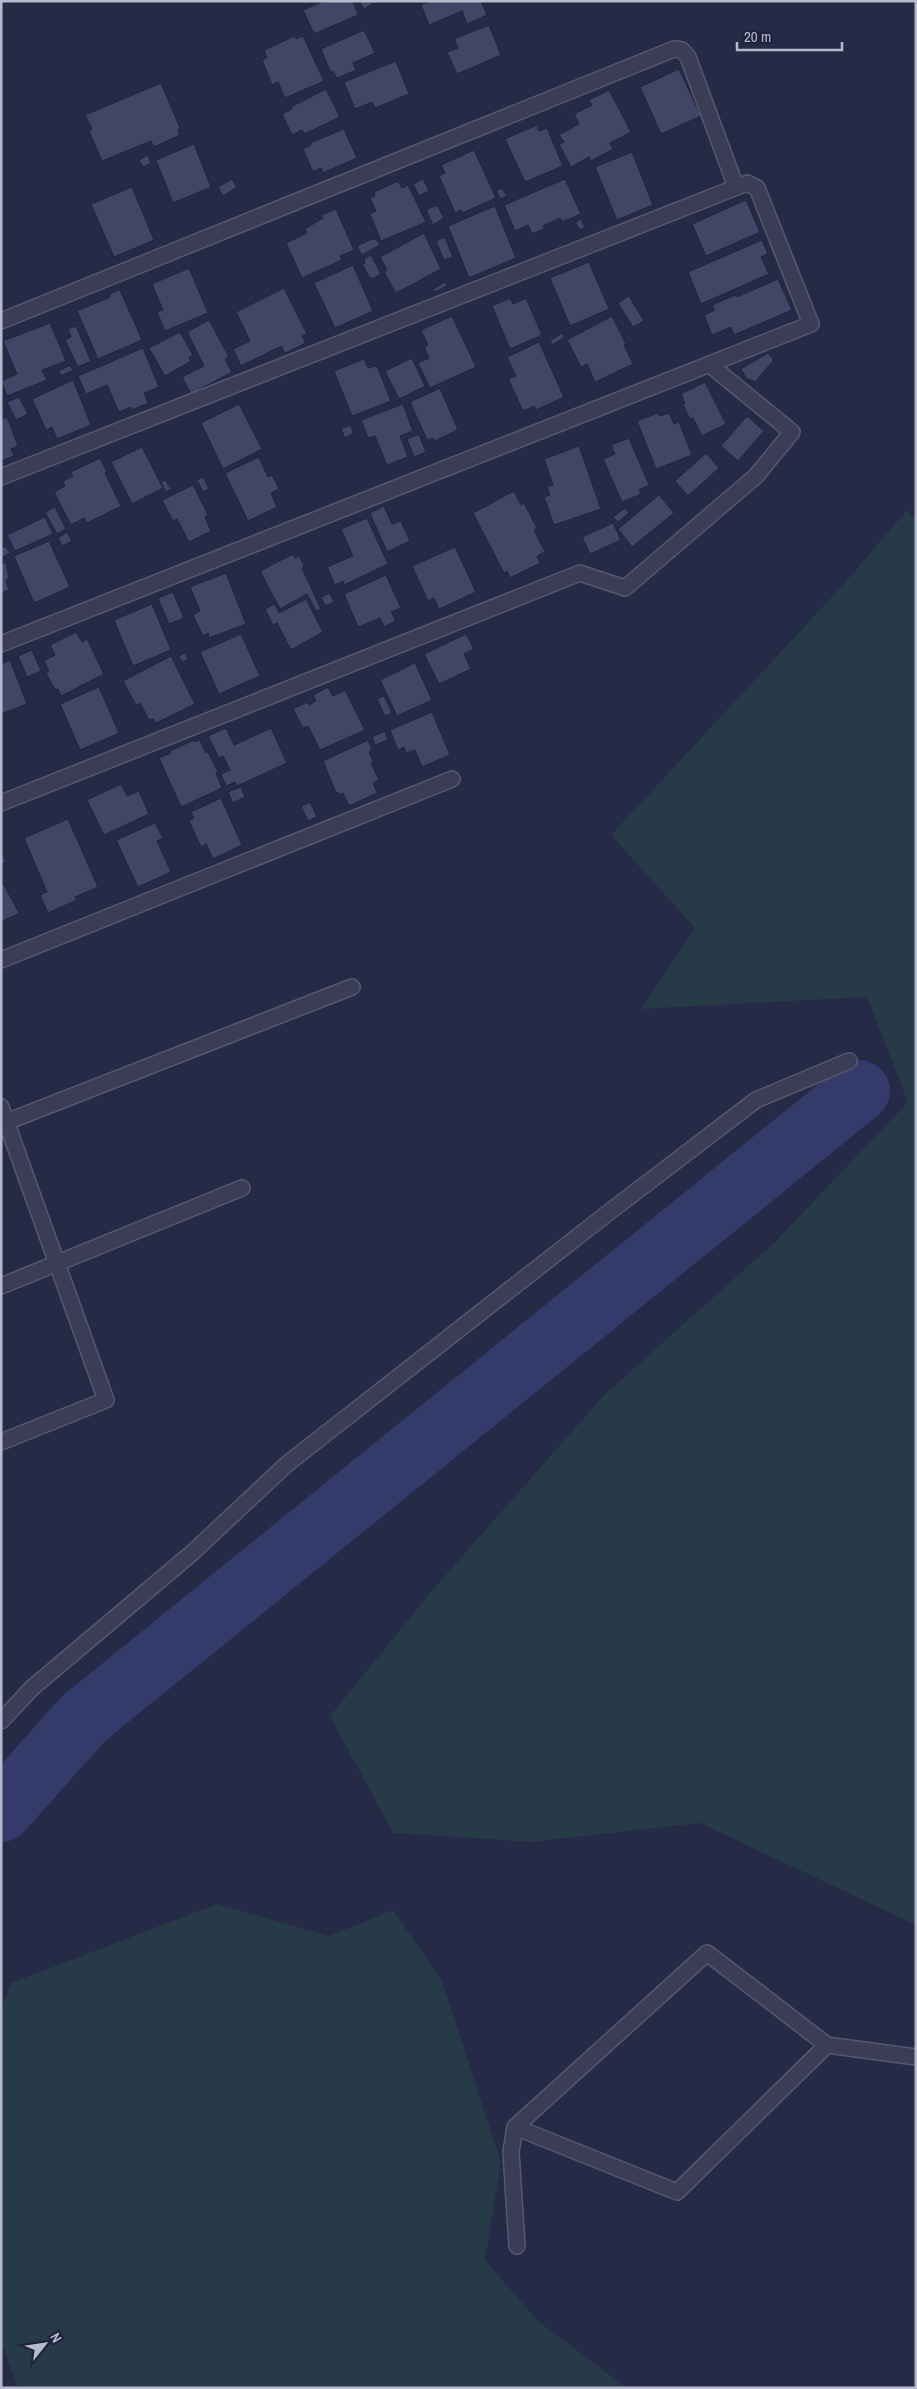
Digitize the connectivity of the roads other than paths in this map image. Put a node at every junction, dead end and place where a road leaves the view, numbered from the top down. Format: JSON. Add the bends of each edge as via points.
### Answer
{"nodes":[{"id":1,"x":736,"y":187,"type":"junction"},
{"id":2,"x":1,"y":321,"type":"edge"},
{"id":3,"x":709,"y":364,"type":"junction"},
{"id":4,"x":1,"y":477,"type":"edge"},
{"id":5,"x":1,"y":644,"type":"edge"},
{"id":6,"x":452,"y":778,"type":"dead end"},
{"id":7,"x":1,"y":803,"type":"edge"},
{"id":8,"x":1,"y":960,"type":"edge"},
{"id":9,"x":352,"y":987,"type":"dead end"},
{"id":10,"x":849,"y":1061,"type":"dead end"},
{"id":11,"x":1,"y":1107,"type":"edge"},
{"id":12,"x":4,"y":1123,"type":"edge"},
{"id":13,"x":242,"y":1188,"type":"dead end"},
{"id":14,"x":58,"y":1263,"type":"junction"},
{"id":15,"x":1,"y":1286,"type":"edge"},
{"id":16,"x":1,"y":1442,"type":"edge"},
{"id":17,"x":1,"y":1721,"type":"edge"},
{"id":18,"x":827,"y":2045,"type":"junction"},
{"id":19,"x":916,"y":2057,"type":"edge"},
{"id":20,"x":515,"y":2127,"type":"junction"},
{"id":21,"x":517,"y":2246,"type":"dead end"}],
"edges":[{"from":1,"to":2,"type":"street","via":[[688,57],[682,50],[674,49]]},
{"from":1,"to":3,"type":"street","via":[[747,183],[757,188],[811,324]]},
{"from":1,"to":4,"type":"street"},
{"from":3,"to":5,"type":"street"},
{"from":3,"to":7,"type":"street","via":[[792,432],[756,476],[625,588],[580,573]]},
{"from":6,"to":8,"type":"street"},
{"from":9,"to":12,"type":"street"},
{"from":10,"to":17,"type":"street","via":[[756,1100],[588,1228],[287,1464],[192,1553],[32,1688]]},
{"from":11,"to":12,"type":"street"},
{"from":12,"to":14,"type":"street"},
{"from":13,"to":14,"type":"street"},
{"from":14,"to":15,"type":"street"},
{"from":14,"to":16,"type":"street","via":[[106,1400]]},
{"from":18,"to":19,"type":"street"},
{"from":18,"to":20,"type":"street","via":[[677,2192]]},
{"from":18,"to":20,"type":"street","via":[[707,1953]]},
{"from":20,"to":21,"type":"street","via":[[511,2152]]}]}
